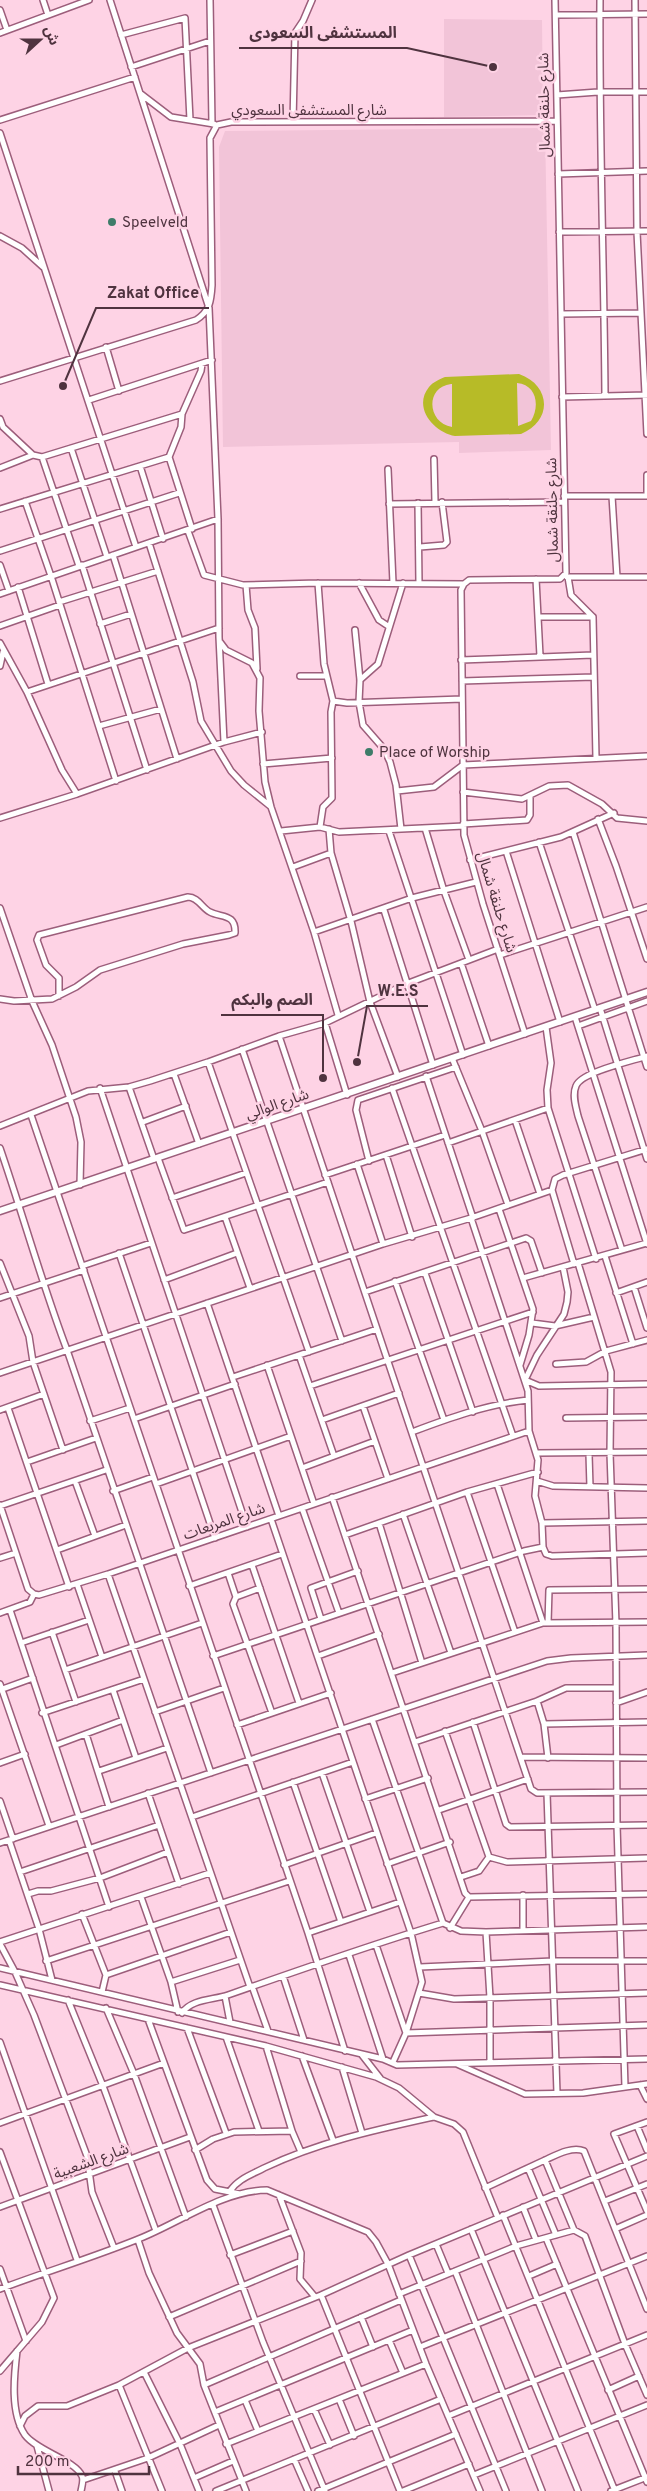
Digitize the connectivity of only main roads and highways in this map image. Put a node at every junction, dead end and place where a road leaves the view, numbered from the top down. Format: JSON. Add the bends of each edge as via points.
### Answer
{"nodes":[{"id":1,"x":647,"y":992,"type":"edge"},
{"id":2,"x":0,"y":1211,"type":"edge"}],
"edges":[{"from":1,"to":2,"type":"main road","name":"شارع الوالي","via":[[463,1054],[454,1062],[433,1065]]}]}
